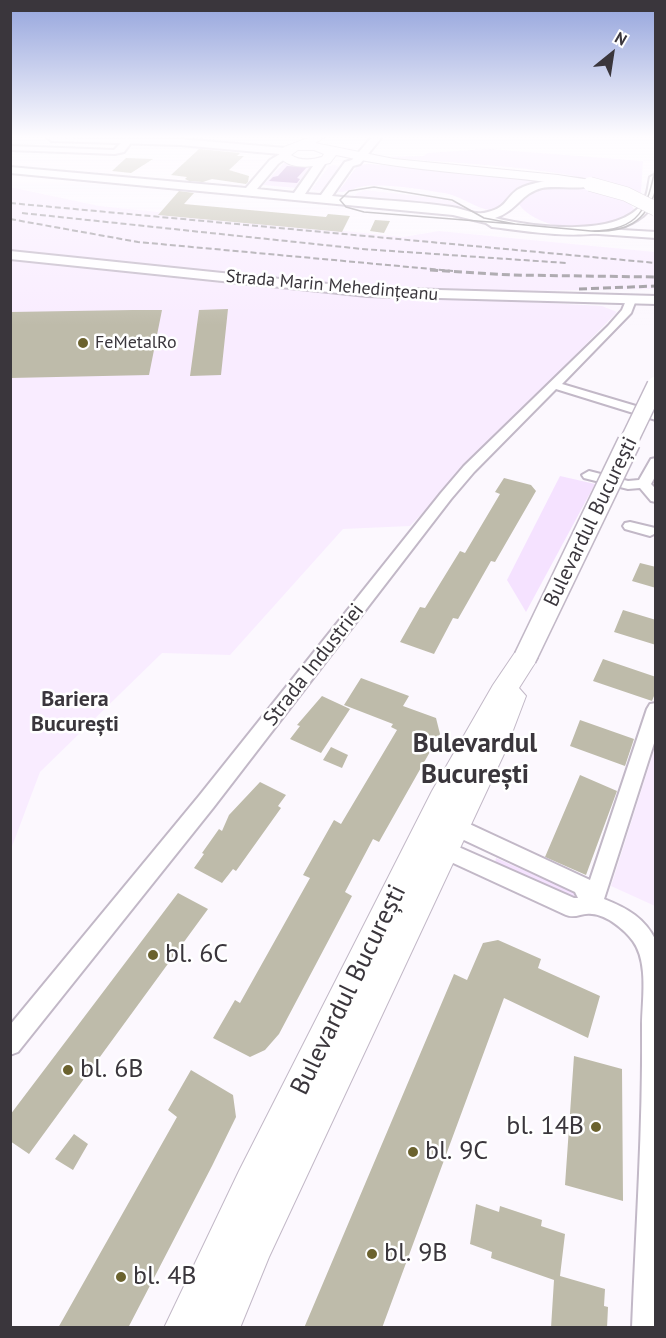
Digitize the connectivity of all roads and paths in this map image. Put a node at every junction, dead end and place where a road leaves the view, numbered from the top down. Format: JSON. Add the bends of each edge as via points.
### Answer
{"nodes":[{"id":1,"x":326,"y":200,"type":"edge"},
{"id":2,"x":329,"y":200,"type":"edge"},
{"id":3,"x":514,"y":200,"type":"edge"},
{"id":4,"x":649,"y":200,"type":"edge"},
{"id":5,"x":513,"y":204,"type":"junction"},
{"id":6,"x":482,"y":218,"type":"junction"},
{"id":7,"x":468,"y":220,"type":"junction"},
{"id":8,"x":630,"y":220,"type":"junction"},
{"id":9,"x":506,"y":224,"type":"junction"},
{"id":10,"x":552,"y":228,"type":"junction"},
{"id":11,"x":587,"y":231,"type":"junction"},
{"id":12,"x":626,"y":234,"type":"junction"},
{"id":13,"x":656,"y":235,"type":"edge"},
{"id":14,"x":10,"y":255,"type":"edge"},
{"id":15,"x":631,"y":300,"type":"junction"},
{"id":16,"x":656,"y":300,"type":"edge"},
{"id":17,"x":656,"y":385,"type":"edge"},
{"id":18,"x":554,"y":386,"type":"junction"},
{"id":19,"x":656,"y":416,"type":"edge"},
{"id":20,"x":656,"y":462,"type":"edge"},
{"id":21,"x":589,"y":475,"type":"dead end"},
{"id":22,"x":644,"y":484,"type":"junction"},
{"id":23,"x":656,"y":498,"type":"edge"},
{"id":24,"x":630,"y":526,"type":"dead end"},
{"id":25,"x":650,"y":531,"type":"dead end"},
{"id":26,"x":525,"y":658,"type":"junction"},
{"id":27,"x":656,"y":709,"type":"edge"},
{"id":28,"x":450,"y":839,"type":"junction"},
{"id":29,"x":592,"y":904,"type":"junction"},
{"id":30,"x":10,"y":1044,"type":"edge"},
{"id":31,"x":654,"y":1156,"type":"edge"},
{"id":32,"x":185,"y":1328,"type":"edge"},
{"id":33,"x":218,"y":1328,"type":"edge"},
{"id":34,"x":646,"y":1328,"type":"edge"}],
"edges":[{"from":1,"to":7,"type":"main road","via":[[368,211]]},
{"from":2,"to":6,"type":"main road","via":[[453,211]]},
{"from":3,"to":5,"type":"main road"},
{"from":4,"to":8,"type":"main road"},
{"from":5,"to":6,"type":"main road"},
{"from":5,"to":10,"type":"main road","via":[[529,219]]},
{"from":6,"to":7,"type":"main road"},
{"from":6,"to":9,"type":"main road"},
{"from":7,"to":9,"type":"main road"},
{"from":8,"to":11,"type":"main road"},
{"from":8,"to":12,"type":"street","via":[[616,228]]},
{"from":9,"to":10,"type":"main road"},
{"from":10,"to":11,"type":"main road"},
{"from":11,"to":12,"type":"street"},
{"from":12,"to":13,"type":"street"},
{"from":14,"to":15,"type":"main road","name":"Strada Marin Mehedințeanu","via":[[367,292]]},
{"from":15,"to":16,"type":"main road","name":"Strada Marin Mehedințeanu"},
{"from":15,"to":18,"type":"street","name":"Strada Industriei","via":[[624,316]]},
{"from":17,"to":26,"type":"main road","name":"Bulevardul București","bridge":true},
{"from":18,"to":19,"type":"street"},
{"from":18,"to":30,"type":"street","name":"Strada Industriei","via":[[446,496]]},
{"from":20,"to":22,"type":"street"},
{"from":21,"to":22,"type":"street","via":[[628,485]]},
{"from":22,"to":23,"type":"street"},
{"from":24,"to":25,"type":"street"},
{"from":26,"to":28,"type":"main road","name":"Bulevardul București","via":[[509,710]]},
{"from":26,"to":32,"type":"main road","name":"Bulevardul București","via":[[494,705],[424,837]]},
{"from":27,"to":29,"type":"street"},
{"from":28,"to":29,"type":"street","via":[[573,908]]},
{"from":28,"to":33,"type":"main road","name":"Bulevardul București","via":[[255,1243]]},
{"from":29,"to":31,"type":"street","via":[[618,914],[636,928],[645,940],[651,960]]},
{"from":31,"to":34,"type":"street"}]}
